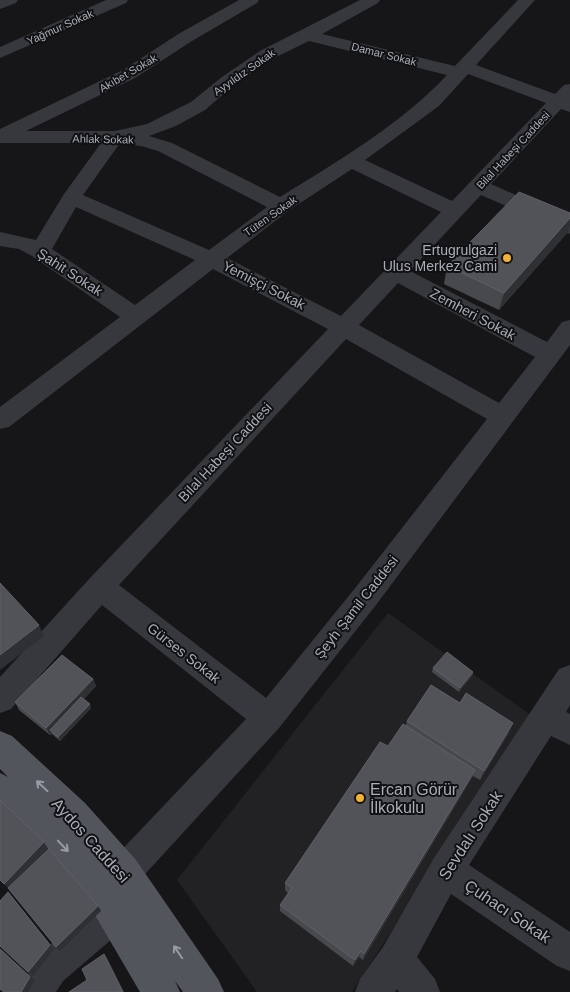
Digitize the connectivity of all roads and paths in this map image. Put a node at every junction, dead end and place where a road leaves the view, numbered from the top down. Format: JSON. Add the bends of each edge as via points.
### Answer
{"nodes":[{"id":1,"x":10,"y":0,"type":"edge"},
{"id":2,"x":120,"y":0,"type":"edge"},
{"id":3,"x":251,"y":0,"type":"edge"},
{"id":4,"x":372,"y":0,"type":"edge"},
{"id":5,"x":527,"y":0,"type":"edge"},
{"id":6,"x":0,"y":4,"type":"edge"},
{"id":7,"x":308,"y":35,"type":"junction"},
{"id":8,"x":0,"y":53,"type":"edge"},
{"id":9,"x":463,"y":70,"type":"junction"},
{"id":10,"x":566,"y":99,"type":"edge"},
{"id":11,"x":0,"y":137,"type":"edge"},
{"id":12,"x":115,"y":137,"type":"junction"},
{"id":13,"x":350,"y":161,"type":"junction"},
{"id":14,"x":478,"y":186,"type":"junction"},
{"id":15,"x":71,"y":198,"type":"junction"},
{"id":16,"x":281,"y":206,"type":"junction"},
{"id":17,"x":454,"y":210,"type":"junction"},
{"id":18,"x":570,"y":227,"type":"edge"},
{"id":19,"x":0,"y":239,"type":"edge"},
{"id":20,"x":40,"y":251,"type":"junction"},
{"id":21,"x":211,"y":258,"type":"junction"},
{"id":22,"x":396,"y":273,"type":"junction"},
{"id":23,"x":135,"y":316,"type":"junction"},
{"id":24,"x":344,"y":326,"type":"junction"},
{"id":25,"x":570,"y":328,"type":"edge"},
{"id":26,"x":550,"y":354,"type":"junction"},
{"id":27,"x":503,"y":416,"type":"junction"},
{"id":28,"x":0,"y":420,"type":"edge"},
{"id":29,"x":100,"y":587,"type":"junction"},
{"id":30,"x":570,"y":680,"type":"edge"},
{"id":31,"x":0,"y":699,"type":"edge"},
{"id":32,"x":268,"y":718,"type":"junction"},
{"id":33,"x":558,"y":723,"type":"edge"},
{"id":34,"x":0,"y":747,"type":"edge"},
{"id":35,"x":0,"y":790,"type":"edge"},
{"id":36,"x":446,"y":870,"type":"junction"},
{"id":37,"x":124,"y":872,"type":"junction"},
{"id":38,"x":114,"y":915,"type":"junction"},
{"id":39,"x":570,"y":953,"type":"edge"},
{"id":40,"x":396,"y":960,"type":"junction"},
{"id":41,"x":36,"y":992,"type":"edge"},
{"id":42,"x":162,"y":992,"type":"edge"},
{"id":43,"x":205,"y":992,"type":"edge"},
{"id":44,"x":373,"y":992,"type":"edge"},
{"id":45,"x":422,"y":992,"type":"edge"}],
"edges":[{"from":1,"to":6,"type":"street"},
{"from":2,"to":8,"type":"street","name":"Yağmur Sokak"},
{"from":3,"to":11,"type":"street","name":"Akıbet Sokak","via":[[129,74]]},
{"from":4,"to":7,"type":"street","name":"Ayyıldız Sokak"},
{"from":5,"to":9,"type":"street","name":"Tüten Sokak"},
{"from":7,"to":9,"type":"street","name":"Damar Sokak"},
{"from":7,"to":12,"type":"street","name":"Ayyıldız Sokak","via":[[266,55],[228,80],[198,106],[169,122]]},
{"from":9,"to":10,"type":"street","name":"Damar Sokak"},
{"from":9,"to":13,"type":"street","name":"Tüten Sokak","via":[[432,102]]},
{"from":10,"to":14,"type":"street","name":"Bilal Habeşi Caddesi"},
{"from":11,"to":12,"type":"street","name":"Ahlak Sokak"},
{"from":12,"to":15,"type":"street"},
{"from":12,"to":16,"type":"street","name":"Ahlak Sokak","via":[[165,147]]},
{"from":13,"to":16,"type":"street","name":"Tüten Sokak"},
{"from":13,"to":17,"type":"street"},
{"from":14,"to":17,"type":"street","name":"Bilal Habeşi Caddesi"},
{"from":14,"to":18,"type":"street"},
{"from":15,"to":20,"type":"street"},
{"from":15,"to":21,"type":"street","name":"Yemişçi Sokak"},
{"from":16,"to":21,"type":"street","name":"Tüten Sokak"},
{"from":17,"to":22,"type":"street","name":"Bilal Habeşi Caddesi"},
{"from":19,"to":20,"type":"street","name":"Şahit Sokak","via":[[24,243]]},
{"from":20,"to":23,"type":"street","name":"Şahit Sokak"},
{"from":21,"to":23,"type":"street","name":"Tüten Sokak"},
{"from":21,"to":24,"type":"street","name":"Yemişçi Sokak"},
{"from":22,"to":24,"type":"street","name":"Bilal Habeşi Caddesi"},
{"from":22,"to":26,"type":"street","name":"Zemheri Sokak"},
{"from":23,"to":28,"type":"street","name":"Tüten Sokak"},
{"from":24,"to":27,"type":"street","name":"Yemişçi Sokak"},
{"from":24,"to":29,"type":"street","name":"Bilal Habeşi Caddesi"},
{"from":25,"to":26,"type":"street","name":"Şeyh Şamil Caddesi"},
{"from":26,"to":27,"type":"street","name":"Şeyh Şamil Caddesi"},
{"from":27,"to":32,"type":"street","name":"Şeyh Şamil Caddesi"},
{"from":29,"to":31,"type":"street","name":"Bilal Habeşi Caddesi"},
{"from":29,"to":32,"type":"street","name":"Gürses Sokak"},
{"from":30,"to":33,"type":"street","name":"Sevdalı Sokak"},
{"from":32,"to":37,"type":"street","name":"Şeyh Şamil Caddesi"},
{"from":33,"to":36,"type":"street","name":"Sevdalı Sokak"},
{"from":37,"to":34,"type":"main road","name":"Aydos Caddesi","one_way":true,"via":[[73,815]]},
{"from":35,"to":38,"type":"main road","name":"Aydos Caddesi","one_way":true,"via":[[79,863],[98,885]]},
{"from":36,"to":39,"type":"street","name":"Çuhacı Sokak"},
{"from":36,"to":40,"type":"street","name":"Sevdalı Sokak"},
{"from":43,"to":37,"type":"main road","name":"Aydos Caddesi","one_way":true},
{"from":38,"to":41,"type":"street","via":[[50,968]]},
{"from":38,"to":42,"type":"main road","name":"Aydos Caddesi"},
{"from":40,"to":44,"type":"street","name":"Sevdalı Sokak"},
{"from":40,"to":45,"type":"street"}]}
